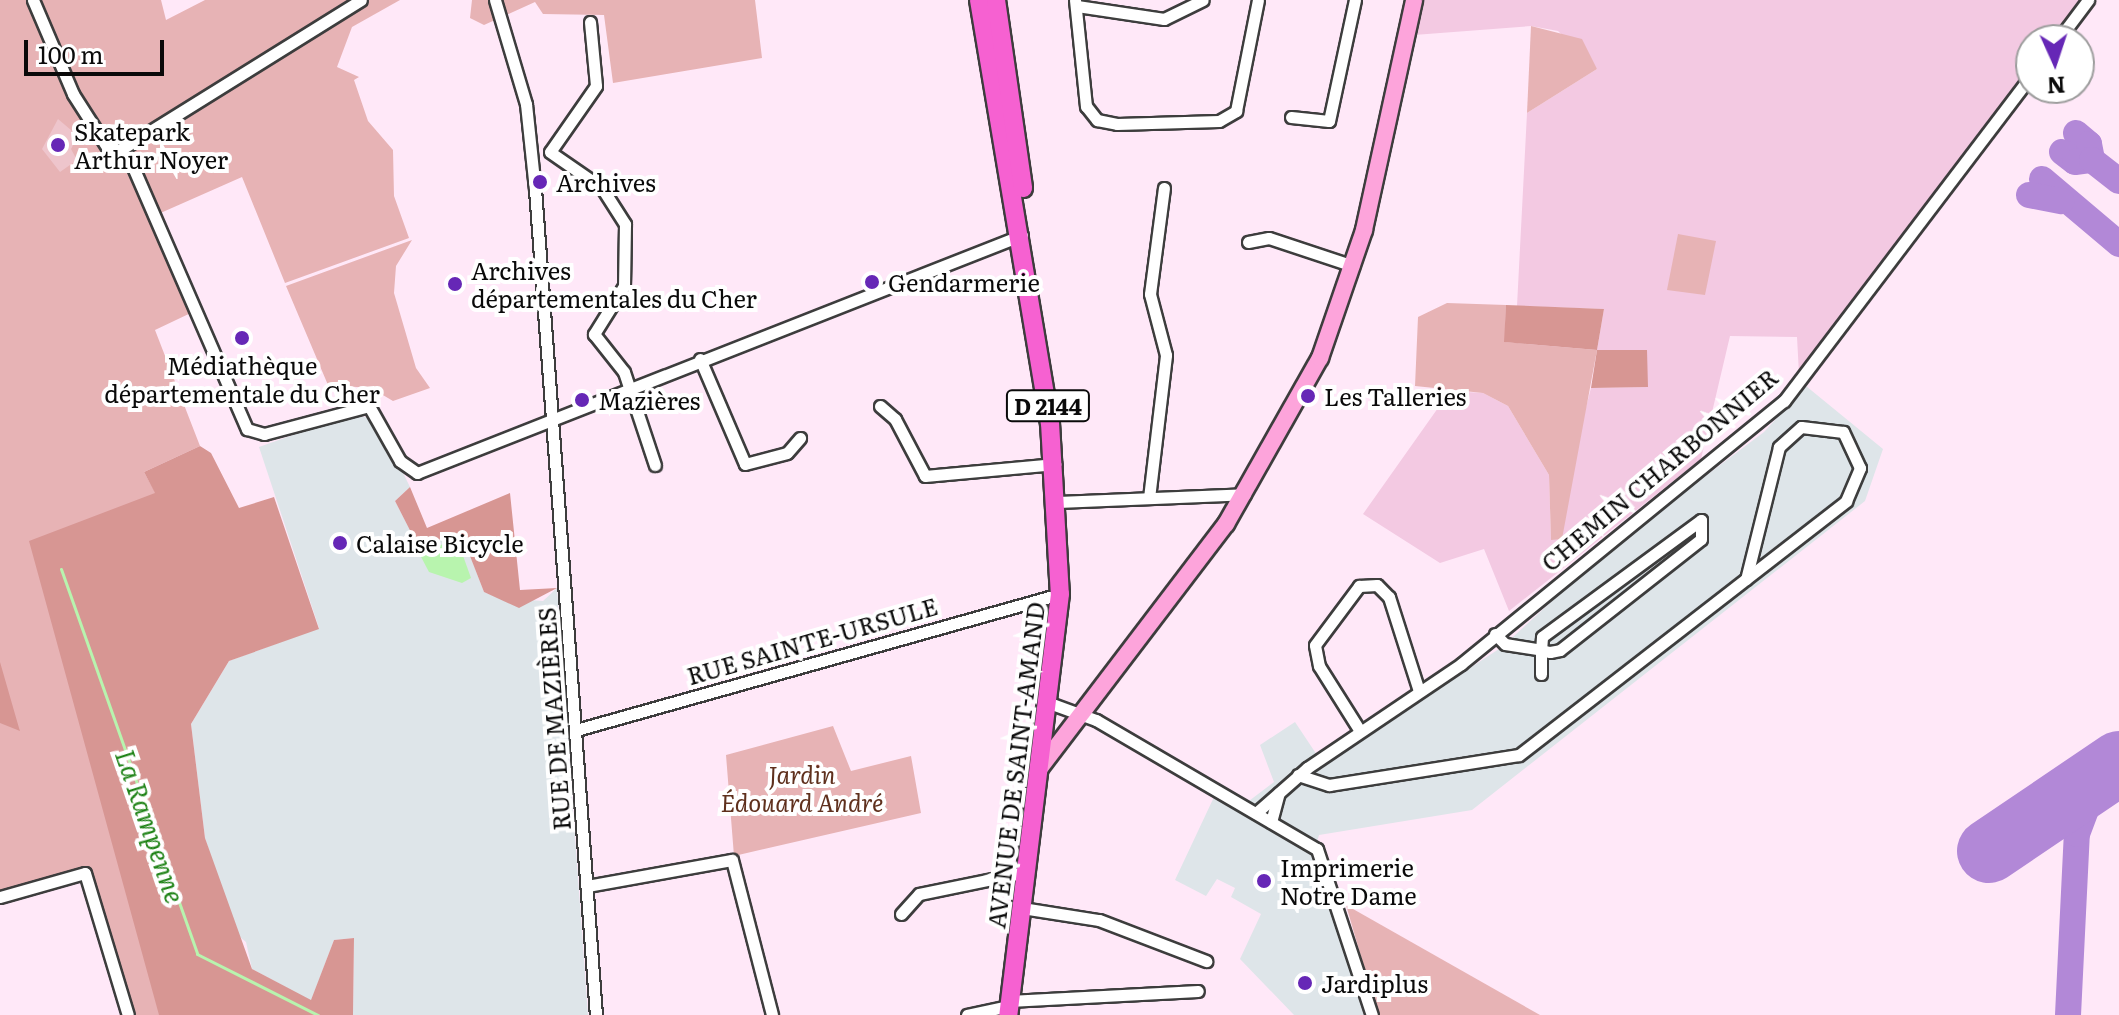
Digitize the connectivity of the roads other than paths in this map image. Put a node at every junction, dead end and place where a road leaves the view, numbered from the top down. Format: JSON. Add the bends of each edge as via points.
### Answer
{"nodes":[{"id":1,"x":33,"y":0,"type":"edge"},
{"id":2,"x":361,"y":0,"type":"edge"},
{"id":3,"x":495,"y":0,"type":"edge"},
{"id":4,"x":1258,"y":0,"type":"edge"},
{"id":5,"x":1355,"y":0,"type":"edge"},
{"id":6,"x":1414,"y":0,"type":"edge"},
{"id":7,"x":2088,"y":0,"type":"edge"},
{"id":8,"x":1198,"y":1,"type":"edge"},
{"id":9,"x":1076,"y":3,"type":"edge"},
{"id":10,"x":988,"y":5,"type":"edge"},
{"id":11,"x":590,"y":22,"type":"dead end"},
{"id":12,"x":2070,"y":24,"type":"edge"},
{"id":13,"x":2015,"y":96,"type":"edge"},
{"id":14,"x":1291,"y":117,"type":"dead end"},
{"id":15,"x":550,"y":149,"type":"junction"},
{"id":16,"x":120,"y":150,"type":"junction"},
{"id":17,"x":531,"y":151,"type":"junction"},
{"id":18,"x":1164,"y":188,"type":"dead end"},
{"id":19,"x":1023,"y":235,"type":"junction"},
{"id":20,"x":1248,"y":242,"type":"dead end"},
{"id":21,"x":1353,"y":266,"type":"junction"},
{"id":22,"x":700,"y":359,"type":"junction"},
{"id":23,"x":630,"y":387,"type":"junction"},
{"id":24,"x":880,"y":406,"type":"dead end"},
{"id":25,"x":553,"y":419,"type":"junction"},
{"id":26,"x":800,"y":438,"type":"dead end"},
{"id":27,"x":1055,"y":464,"type":"junction"},
{"id":28,"x":655,"y":465,"type":"dead end"},
{"id":29,"x":1245,"y":494,"type":"junction"},
{"id":30,"x":1149,"y":498,"type":"junction"},
{"id":31,"x":1057,"y":502,"type":"junction"},
{"id":32,"x":1746,"y":579,"type":"junction"},
{"id":33,"x":1060,"y":594,"type":"junction"},
{"id":34,"x":1495,"y":634,"type":"junction"},
{"id":35,"x":1541,"y":650,"type":"junction"},
{"id":36,"x":1541,"y":674,"type":"dead end"},
{"id":37,"x":1419,"y":691,"type":"junction"},
{"id":38,"x":1052,"y":704,"type":"junction"},
{"id":39,"x":1083,"y":714,"type":"junction"},
{"id":40,"x":576,"y":730,"type":"junction"},
{"id":41,"x":1360,"y":731,"type":"junction"},
{"id":42,"x":1040,"y":768,"type":"junction"},
{"id":43,"x":1298,"y":775,"type":"junction"},
{"id":44,"x":1279,"y":793,"type":"junction"},
{"id":45,"x":1256,"y":813,"type":"junction"},
{"id":46,"x":1271,"y":822,"type":"junction"},
{"id":47,"x":1026,"y":872,"type":"junction"},
{"id":48,"x":587,"y":886,"type":"junction"},
{"id":49,"x":0,"y":897,"type":"edge"},
{"id":50,"x":1022,"y":908,"type":"junction"},
{"id":51,"x":901,"y":914,"type":"dead end"},
{"id":52,"x":1206,"y":961,"type":"dead end"},
{"id":53,"x":1198,"y":991,"type":"dead end"},
{"id":54,"x":1009,"y":1007,"type":"edge"},
{"id":55,"x":128,"y":1015,"type":"edge"},
{"id":56,"x":596,"y":1015,"type":"edge"},
{"id":57,"x":772,"y":1015,"type":"edge"},
{"id":58,"x":967,"y":1015,"type":"edge"},
{"id":59,"x":1372,"y":1015,"type":"edge"}],
"edges":[{"from":1,"to":16,"type":"street","via":[[98,132],[112,155]]},
{"from":2,"to":16,"type":"street"},
{"from":3,"to":17,"type":"street","name":"RUE DE MAZIÈRES","via":[[520,77]]},
{"from":4,"to":9,"type":"street","via":[[1236,111],[1192,122],[1097,120],[1086,106]]},
{"from":5,"to":14,"type":"street","via":[[1329,121]]},
{"from":6,"to":21,"type":"main road"},
{"from":7,"to":12,"type":"street"},
{"from":8,"to":9,"type":"street","via":[[1164,19]]},
{"from":10,"to":19,"type":"main road","name":"AVENUE DE SAINT-AMAND","number":"D 2144"},
{"from":11,"to":15,"type":"street","via":[[596,86]]},
{"from":13,"to":34,"type":"street","name":"CHEMIN CHARBONNIER","via":[[1784,401]]},
{"from":15,"to":17,"type":"street"},
{"from":15,"to":23,"type":"street","via":[[602,188],[625,224],[624,286],[594,334]]},
{"from":16,"to":25,"type":"street","via":[[156,215],[247,429],[264,434],[369,406],[400,461],[417,473]]},
{"from":17,"to":25,"type":"street","name":"RUE DE MAZIÈRES"},
{"from":18,"to":30,"type":"street","via":[[1150,294],[1166,355]]},
{"from":19,"to":22,"type":"street"},
{"from":19,"to":27,"type":"main road","name":"AVENUE DE SAINT-AMAND","number":"D 2144"},
{"from":20,"to":21,"type":"street","via":[[1269,238]]},
{"from":21,"to":29,"type":"main road","via":[[1320,358]]},
{"from":22,"to":23,"type":"street"},
{"from":22,"to":26,"type":"street","via":[[745,464],[787,453]]},
{"from":23,"to":25,"type":"street"},
{"from":23,"to":28,"type":"street"},
{"from":24,"to":27,"type":"street","via":[[895,419],[925,476]]},
{"from":25,"to":40,"type":"street","name":"RUE DE MAZIÈRES"},
{"from":27,"to":31,"type":"main road","name":"AVENUE DE SAINT-AMAND","number":"D 2144"},
{"from":29,"to":30,"type":"street"},
{"from":29,"to":39,"type":"main road"},
{"from":30,"to":31,"type":"street"},
{"from":31,"to":33,"type":"main road","name":"AVENUE DE SAINT-AMAND","number":"D 2144"},
{"from":32,"to":32,"type":"street","via":[[1846,501],[1860,468],[1843,432],[1801,427],[1779,447]]},
{"from":32,"to":43,"type":"street","via":[[1519,755],[1329,785]]},
{"from":33,"to":38,"type":"main road","name":"AVENUE DE SAINT-AMAND","number":"D 2144"},
{"from":33,"to":40,"type":"street","name":"RUE SAINTE-URSULE"},
{"from":34,"to":35,"type":"street","via":[[1505,644]]},
{"from":34,"to":37,"type":"street","name":"CHEMIN CHARBONNIER"},
{"from":35,"to":35,"type":"street","via":[[1560,650],[1701,539],[1701,520],[1693,519],[1542,637]]},
{"from":35,"to":36,"type":"street"},
{"from":37,"to":41,"type":"street","name":"CHEMIN CHARBONNIER"},
{"from":37,"to":41,"type":"street","via":[[1389,597],[1377,585],[1359,586],[1315,645],[1319,666]]},
{"from":38,"to":39,"type":"street"},
{"from":38,"to":42,"type":"main road","name":"AVENUE DE SAINT-AMAND","number":"D 2144"},
{"from":39,"to":42,"type":"main road"},
{"from":39,"to":45,"type":"street"},
{"from":40,"to":48,"type":"street","name":"RUE DE MAZIÈRES"},
{"from":41,"to":43,"type":"street","name":"CHEMIN CHARBONNIER"},
{"from":42,"to":47,"type":"main road","name":"AVENUE DE SAINT-AMAND"},
{"from":43,"to":44,"type":"street","name":"CHEMIN CHARBONNIER"},
{"from":44,"to":45,"type":"street","name":"CHEMIN CHARBONNIER"},
{"from":44,"to":46,"type":"street"},
{"from":45,"to":46,"type":"street"},
{"from":46,"to":59,"type":"street","via":[[1327,864]]},
{"from":47,"to":50,"type":"main road","name":"AVENUE DE SAINT-AMAND"},
{"from":47,"to":51,"type":"street","via":[[919,894]]},
{"from":48,"to":56,"type":"street","name":"RUE DE MAZIÈRES"},
{"from":48,"to":57,"type":"street","via":[[732,860]]},
{"from":49,"to":55,"type":"street","via":[[85,873]]},
{"from":50,"to":52,"type":"street","via":[[1099,920]]},
{"from":50,"to":54,"type":"main road","name":"AVENUE DE SAINT-AMAND"},
{"from":53,"to":54,"type":"street"},
{"from":54,"to":58,"type":"street"}]}
